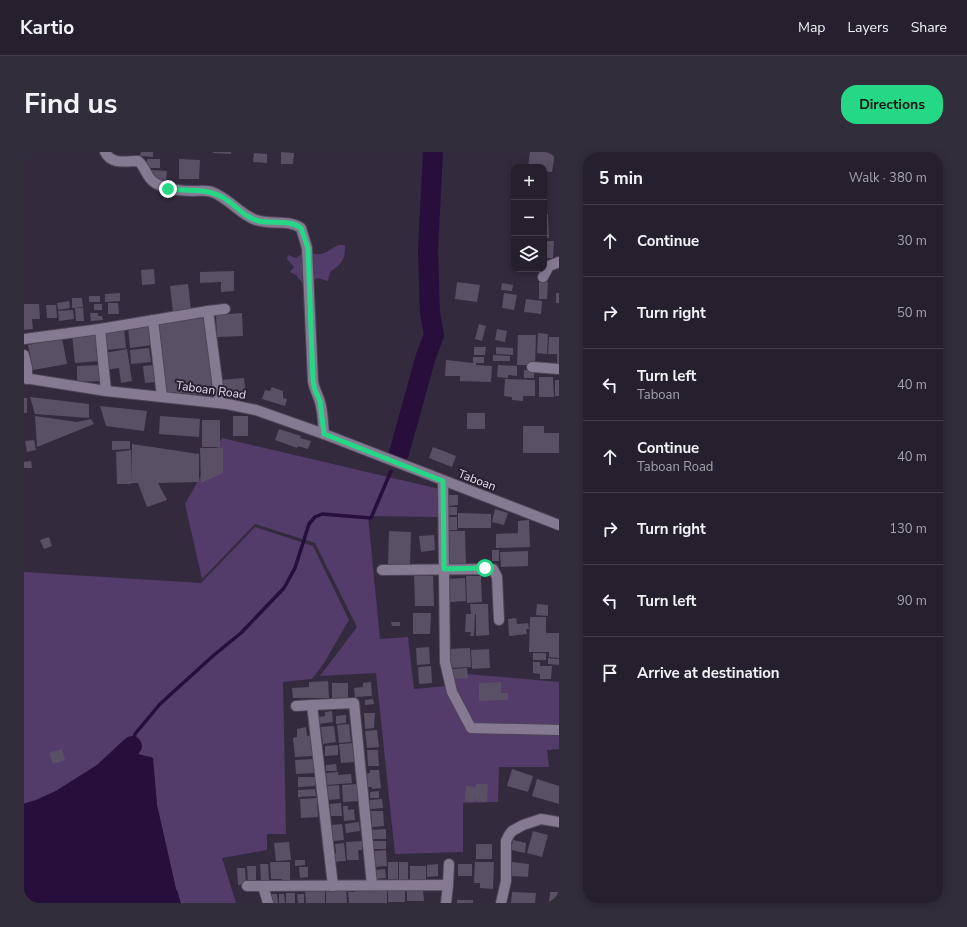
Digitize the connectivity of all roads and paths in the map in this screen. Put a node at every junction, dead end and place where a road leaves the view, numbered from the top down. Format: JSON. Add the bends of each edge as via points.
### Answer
{"nodes":[{"id":1,"x":105,"y":152,"type":"edge"},
{"id":2,"x":559,"y":262,"type":"edge"},
{"id":3,"x":543,"y":277,"type":"dead end"},
{"id":4,"x":225,"y":309,"type":"dead end"},
{"id":5,"x":208,"y":311,"type":"junction"},
{"id":6,"x":153,"y":320,"type":"junction"},
{"id":7,"x":100,"y":329,"type":"junction"},
{"id":8,"x":24,"y":338,"type":"edge"},
{"id":9,"x":24,"y":355,"type":"edge"},
{"id":10,"x":532,"y":368,"type":"dead end"},
{"id":11,"x":559,"y":369,"type":"edge"},
{"id":12,"x":26,"y":379,"type":"edge"},
{"id":13,"x":106,"y":391,"type":"junction"},
{"id":14,"x":162,"y":397,"type":"junction"},
{"id":15,"x":220,"y":403,"type":"junction"},
{"id":16,"x":324,"y":434,"type":"junction"},
{"id":17,"x":386,"y":458,"type":"joint"},
{"id":18,"x":443,"y":481,"type":"junction"},
{"id":19,"x":559,"y":525,"type":"edge"},
{"id":20,"x":444,"y":569,"type":"junction"},
{"id":21,"x":382,"y":570,"type":"dead end"},
{"id":22,"x":499,"y":620,"type":"dead end"},
{"id":23,"x":296,"y":706,"type":"dead end"},
{"id":24,"x":312,"y":706,"type":"junction"},
{"id":25,"x":559,"y":730,"type":"edge"},
{"id":26,"x":559,"y":822,"type":"edge"},
{"id":27,"x":449,"y":864,"type":"dead end"},
{"id":28,"x":372,"y":885,"type":"junction"},
{"id":29,"x":448,"y":885,"type":"junction"},
{"id":30,"x":246,"y":886,"type":"dead end"},
{"id":31,"x":263,"y":886,"type":"junction"},
{"id":32,"x":333,"y":886,"type":"junction"},
{"id":33,"x":268,"y":903,"type":"edge"},
{"id":34,"x":446,"y":903,"type":"edge"},
{"id":35,"x":501,"y":903,"type":"edge"}],
"edges":[{"from":1,"to":16,"type":"street","via":[[113,161],[138,161],[150,180],[164,187],[181,191],[212,192],[249,217],[259,221],[294,224],[301,228],[308,248],[313,381],[321,406]]},
{"from":2,"to":3,"type":"street","via":[[550,266]]},
{"from":4,"to":5,"type":"street"},
{"from":5,"to":6,"type":"street"},
{"from":5,"to":15,"type":"street"},
{"from":6,"to":7,"type":"street"},
{"from":6,"to":14,"type":"street"},
{"from":7,"to":8,"type":"street"},
{"from":7,"to":13,"type":"street"},
{"from":9,"to":12,"type":"street"},
{"from":10,"to":11,"type":"street"},
{"from":12,"to":13,"type":"street","name":"Taboan Road"},
{"from":13,"to":14,"type":"street","name":"Taboan Road"},
{"from":14,"to":15,"type":"street","name":"Taboan Road"},
{"from":15,"to":16,"type":"street","name":"Taboan Road","via":[[256,410]]},
{"from":16,"to":17,"type":"street","name":"Taboan Road"},
{"from":17,"to":18,"type":"street","name":"Taboan"},
{"from":18,"to":19,"type":"street","name":"Taboan"},
{"from":18,"to":20,"type":"street"},
{"from":20,"to":21,"type":"street"},
{"from":20,"to":22,"type":"street","via":[[495,570]]},
{"from":20,"to":25,"type":"street","via":[[446,671],[452,692],[471,728]]},
{"from":23,"to":24,"type":"street"},
{"from":24,"to":28,"type":"street","via":[[358,704]]},
{"from":24,"to":32,"type":"street"},
{"from":26,"to":35,"type":"street","via":[[541,819],[522,825],[509,835],[506,841],[506,881]]},
{"from":27,"to":29,"type":"street"},
{"from":28,"to":29,"type":"street"},
{"from":28,"to":32,"type":"street"},
{"from":29,"to":34,"type":"street"},
{"from":30,"to":31,"type":"street"},
{"from":31,"to":32,"type":"street"},
{"from":31,"to":33,"type":"street"}]}
